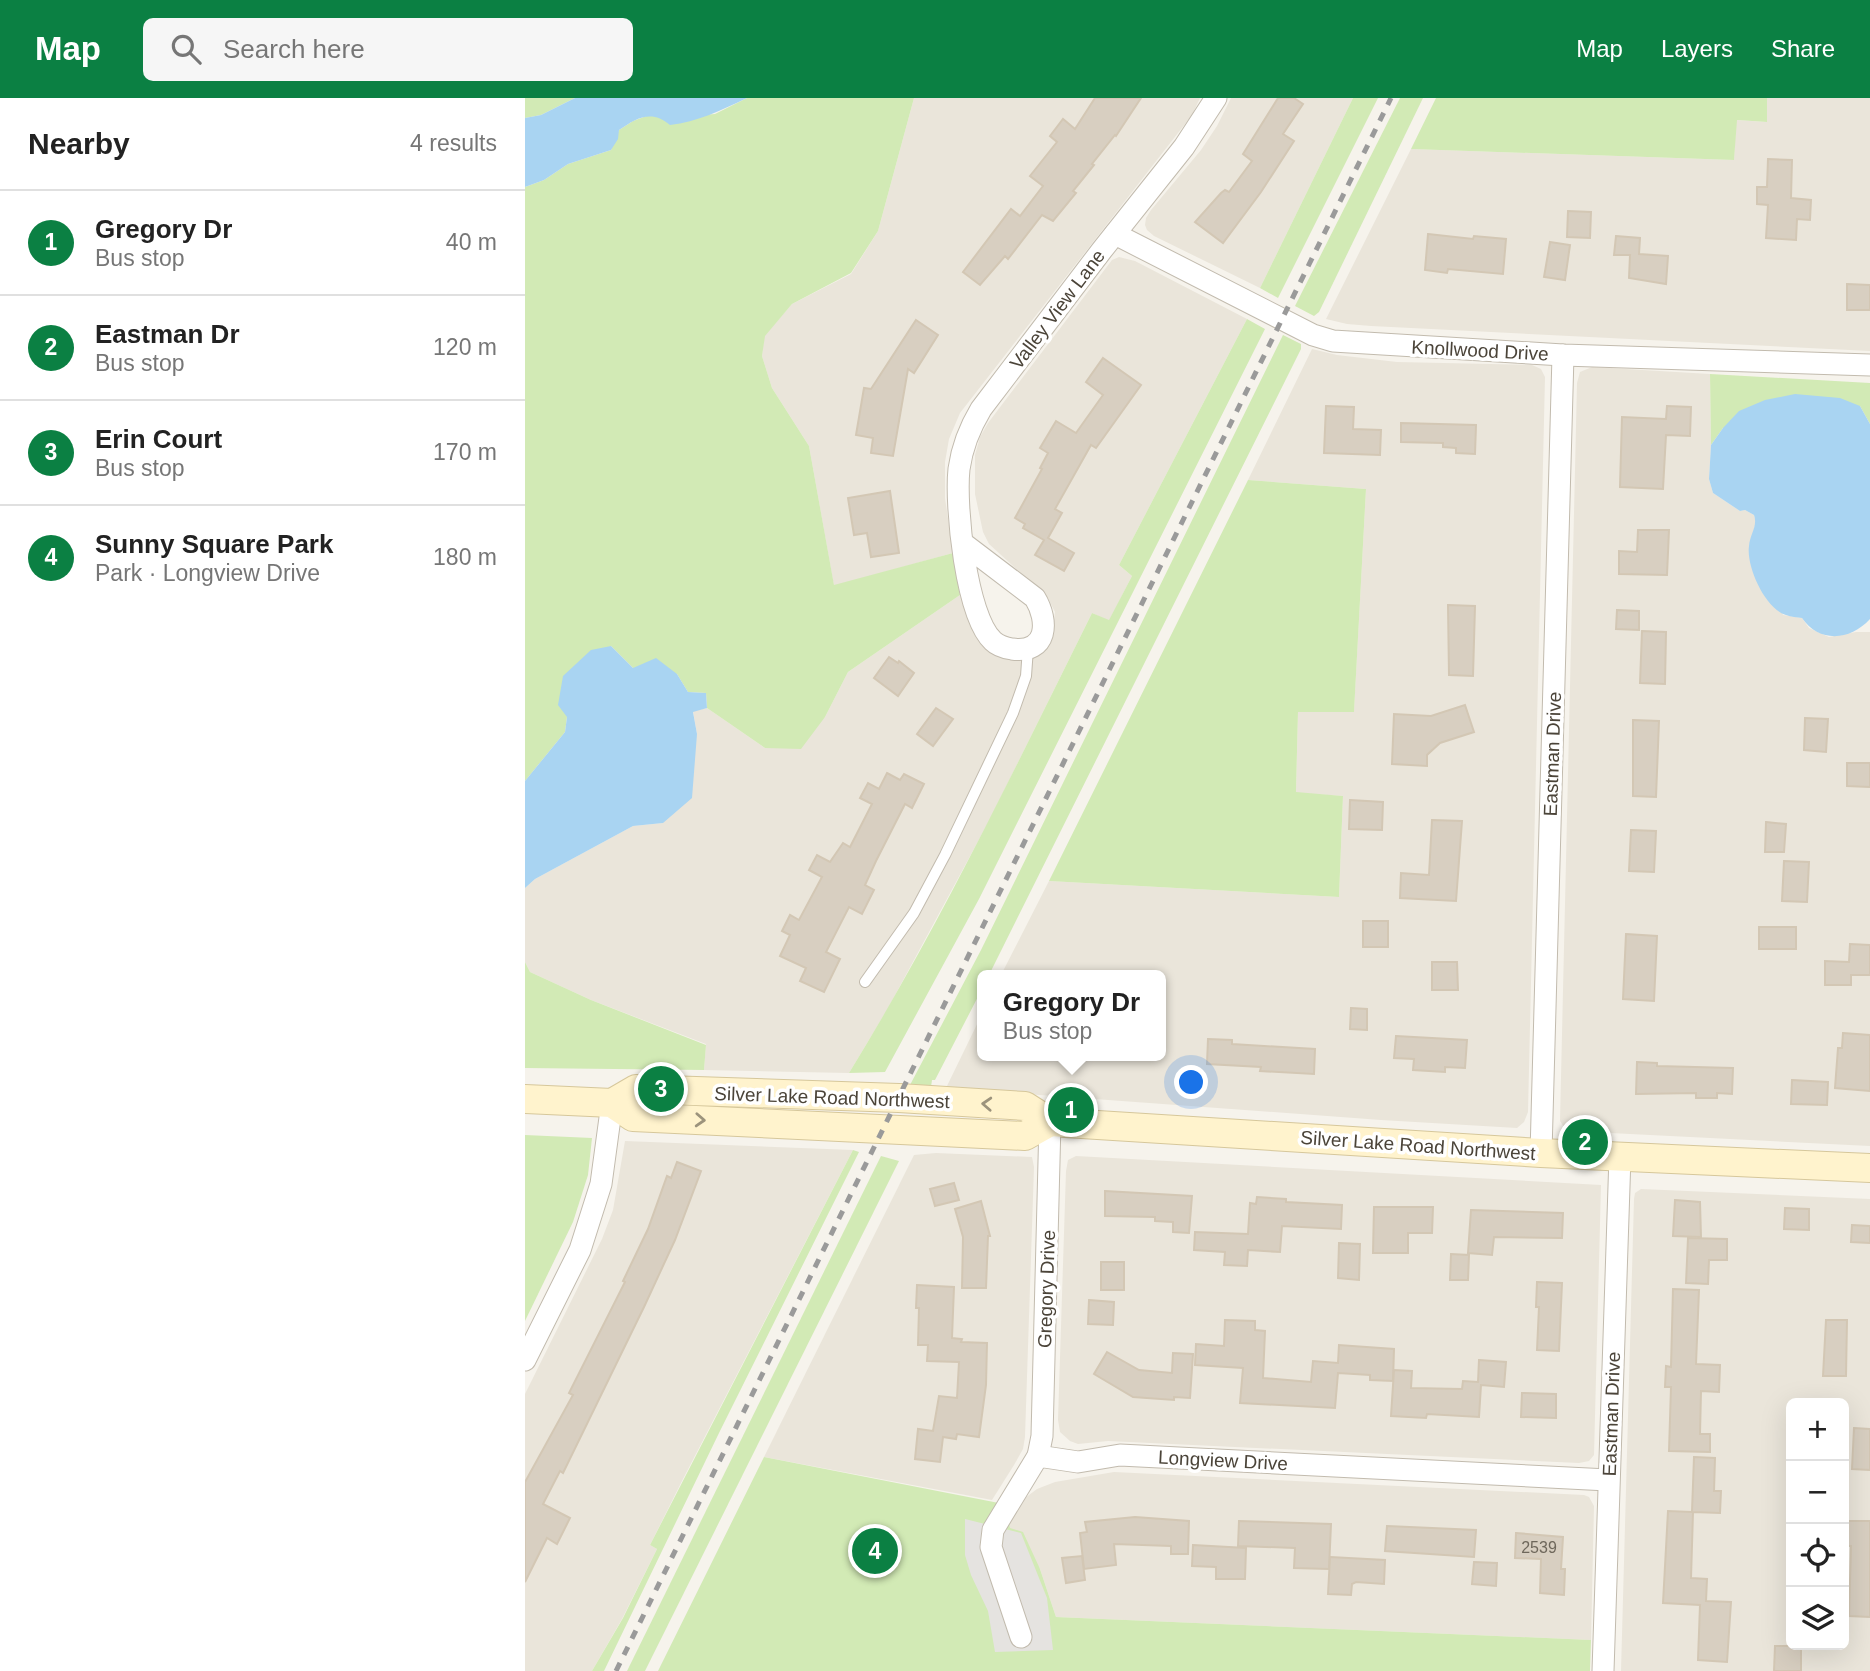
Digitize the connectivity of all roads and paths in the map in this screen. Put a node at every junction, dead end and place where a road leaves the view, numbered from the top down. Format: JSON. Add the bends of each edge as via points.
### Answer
{"nodes":[{"id":1,"x":1216,"y":98,"type":"edge"},
{"id":2,"x":1115,"y":234,"type":"junction"},
{"id":3,"x":1563,"y":355,"type":"junction"},
{"id":4,"x":1870,"y":366,"type":"edge"},
{"id":5,"x":964,"y":544,"type":"junction"},
{"id":6,"x":1028,"y":648,"type":"junction"},
{"id":7,"x":865,"y":982,"type":"dead end"},
{"id":8,"x":525,"y":1099,"type":"edge"},
{"id":9,"x":612,"y":1102,"type":"junction"},
{"id":10,"x":1051,"y":1122,"type":"junction"},
{"id":11,"x":1541,"y":1153,"type":"junction"},
{"id":12,"x":1620,"y":1156,"type":"junction"},
{"id":13,"x":1870,"y":1168,"type":"edge"},
{"id":14,"x":525,"y":1360,"type":"edge"},
{"id":15,"x":1038,"y":1456,"type":"junction"},
{"id":16,"x":1608,"y":1480,"type":"junction"},
{"id":17,"x":1021,"y":1637,"type":"dead end"},
{"id":18,"x":1603,"y":1671,"type":"edge"}],
"edges":[{"from":1,"to":2,"type":"street","name":"Valley View Lane","via":[[1184,147]]},
{"from":2,"to":3,"type":"street","name":"Knollwood Drive","via":[[1333,341]]},
{"from":2,"to":5,"type":"street","name":"Valley View Lane","via":[[968,430],[959,471]]},
{"from":3,"to":4,"type":"street","name":"Knollwood Drive"},
{"from":3,"to":11,"type":"street","name":"Eastman Drive"},
{"from":5,"to":6,"type":"street","name":"Valley View Lane","via":[[971,595],[982,628],[995,643]]},
{"from":5,"to":6,"type":"street","via":[[1035,598],[1042,610],[1042,639]]},
{"from":6,"to":7,"type":"lane","via":[[1026,676],[1013,713],[945,855],[914,914]]},
{"from":8,"to":9,"type":"main road","name":"Silver Lake Road Northwest"},
{"from":9,"to":10,"type":"main road","name":"Silver Lake Road Northwest","via":[[633,1117],[1025,1136]]},
{"from":9,"to":14,"type":"street","via":[[601,1184],[580,1250]]},
{"from":10,"to":11,"type":"main road","name":"Silver Lake Road Northwest"},
{"from":10,"to":15,"type":"street","name":"Gregory Drive"},
{"from":11,"to":12,"type":"main road","name":"Silver Lake Road Northwest"},
{"from":12,"to":13,"type":"main road","name":"Silver Lake Road Northwest"},
{"from":12,"to":16,"type":"street","name":"Eastman Drive"},
{"from":15,"to":16,"type":"street","name":"Longview Drive","via":[[1078,1462],[1120,1455]]},
{"from":15,"to":17,"type":"street","via":[[993,1530],[991,1547]]},
{"from":16,"to":18,"type":"street","name":"Eastman Drive"}]}
